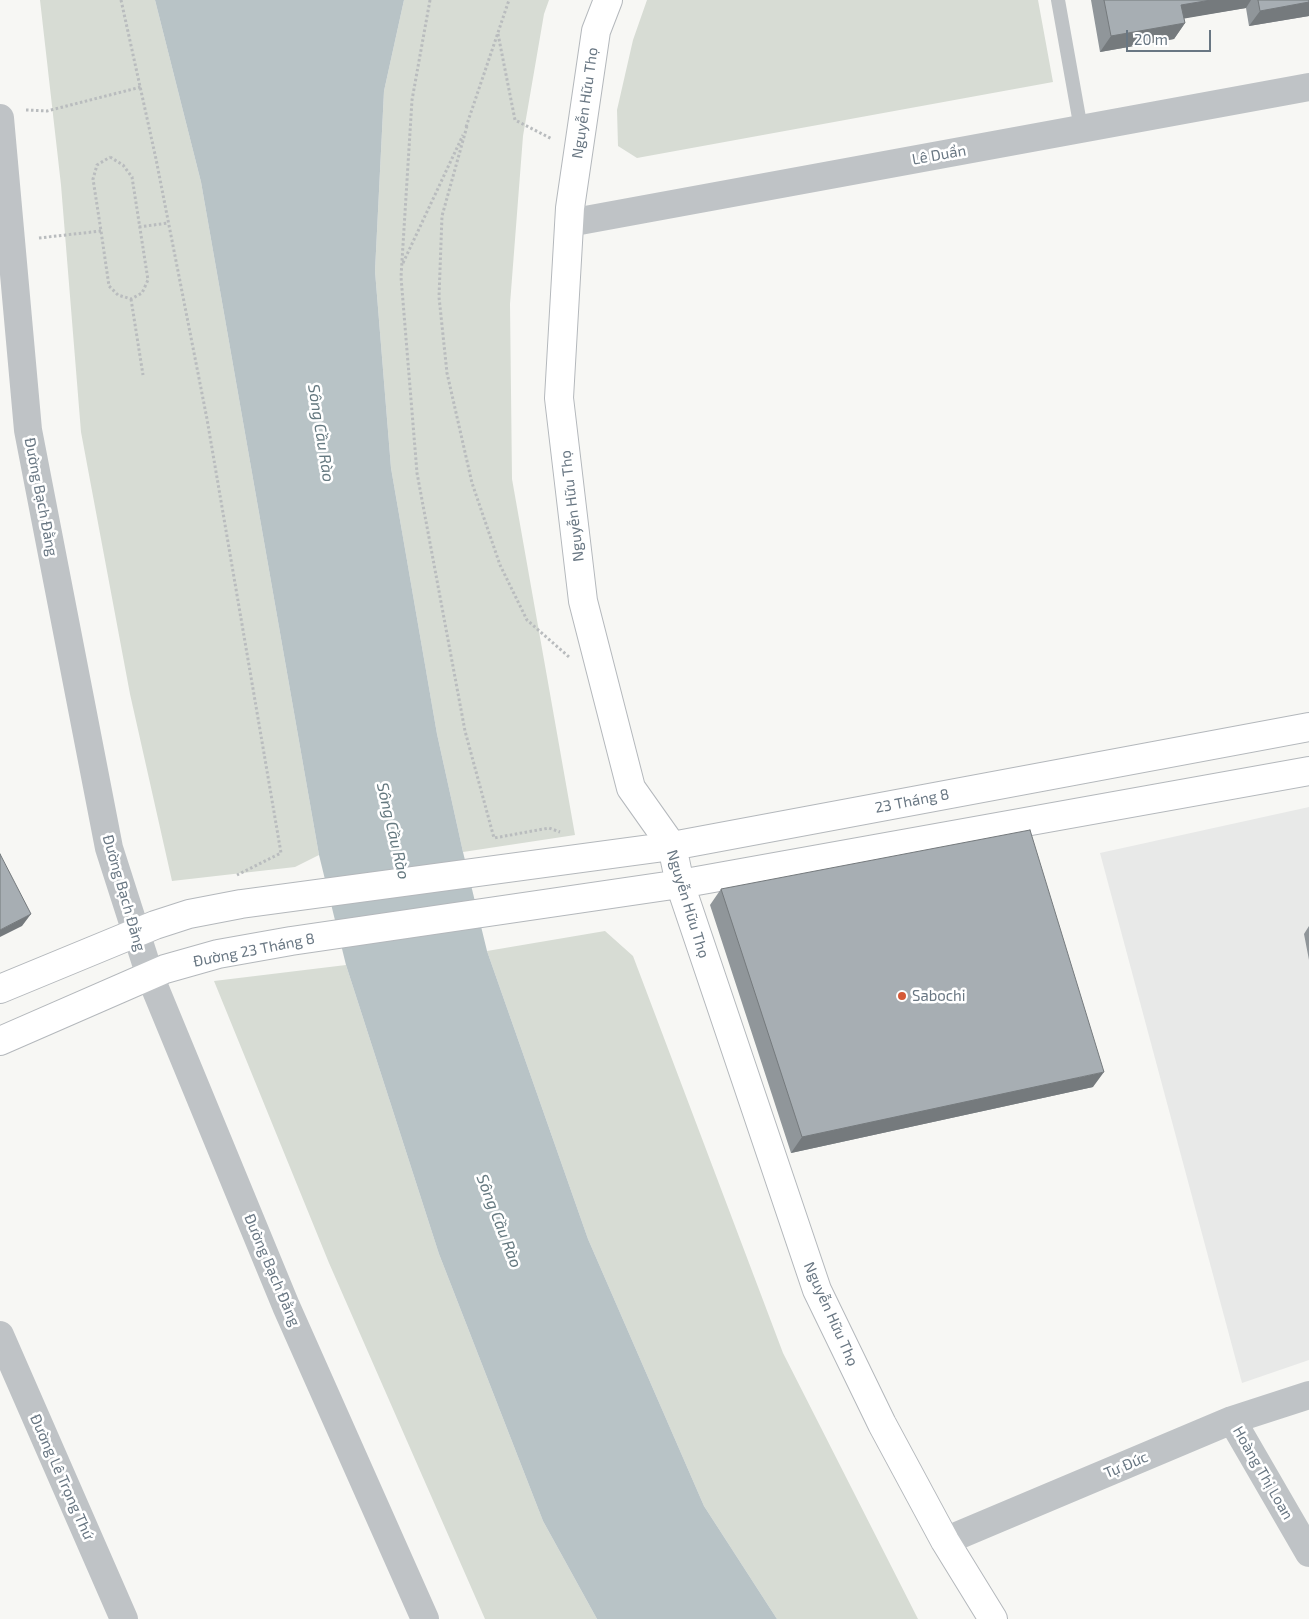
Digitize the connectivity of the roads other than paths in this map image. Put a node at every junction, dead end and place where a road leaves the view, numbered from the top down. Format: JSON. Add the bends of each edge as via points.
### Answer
{"nodes":[{"id":1,"x":608,"y":0,"type":"edge"},
{"id":2,"x":1058,"y":0,"type":"edge"},
{"id":3,"x":1309,"y":87,"type":"edge"},
{"id":4,"x":9,"y":114,"type":"edge"},
{"id":5,"x":1081,"y":129,"type":"junction"},
{"id":6,"x":569,"y":223,"type":"junction"},
{"id":7,"x":1309,"y":727,"type":"edge"},
{"id":8,"x":1309,"y":771,"type":"edge"},
{"id":9,"x":672,"y":846,"type":"junction"},
{"id":10,"x":680,"y":884,"type":"junction"},
{"id":11,"x":136,"y":933,"type":"junction"},
{"id":12,"x":150,"y":976,"type":"junction"},
{"id":13,"x":0,"y":989,"type":"edge"},
{"id":14,"x":0,"y":1041,"type":"edge"},
{"id":15,"x":0,"y":1335,"type":"edge"},
{"id":16,"x":1309,"y":1395,"type":"edge"},
{"id":17,"x":1232,"y":1420,"type":"junction"},
{"id":18,"x":945,"y":1541,"type":"junction"},
{"id":19,"x":1309,"y":1553,"type":"edge"},
{"id":20,"x":124,"y":1619,"type":"edge"},
{"id":21,"x":425,"y":1619,"type":"edge"},
{"id":22,"x":993,"y":1619,"type":"edge"}],
"edges":[{"from":1,"to":6,"type":"street","name":"Nguyễn Hữu Thọ","via":[[596,31]]},
{"from":2,"to":5,"type":"lane"},
{"from":3,"to":5,"type":"street","name":"Lê Duẩn"},
{"from":4,"to":11,"type":"street","name":"Đường Bạch Đằng","via":[[11,241],[28,430],[109,848]]},
{"from":5,"to":6,"type":"street","name":"Lê Duẩn"},
{"from":6,"to":9,"type":"street","name":"Nguyễn Hữu Thọ","via":[[559,398],[584,601],[631,788]]},
{"from":7,"to":9,"type":"street","name":"23 Tháng 8"},
{"from":8,"to":10,"type":"street"},
{"from":9,"to":10,"type":"street","name":"Nguyễn Hữu Thọ"},
{"from":9,"to":11,"type":"street","name":"23 Tháng 8","via":[[286,898],[189,914]]},
{"from":10,"to":12,"type":"street","name":"Đường 23 Tháng 8","via":[[291,941],[218,954]]},
{"from":10,"to":18,"type":"street","name":"Nguyễn Hữu Thọ","via":[[817,1290],[882,1424]]},
{"from":11,"to":12,"type":"street","name":"Đường Bạch Đằng"},
{"from":11,"to":13,"type":"street"},
{"from":12,"to":14,"type":"street","name":"Đường 23 Tháng 8"},
{"from":12,"to":21,"type":"street","name":"Đường Bạch Đằng","via":[[286,1306]]},
{"from":15,"to":20,"type":"street","name":"Đường Lê Trọng Thứ"},
{"from":16,"to":17,"type":"street","name":"Tự Đức"},
{"from":17,"to":18,"type":"street","name":"Tự Đức"},
{"from":17,"to":19,"type":"street","name":"Hoàng Thị Loan"},
{"from":18,"to":22,"type":"street","name":"Nguyễn Hữu Thọ"}]}
